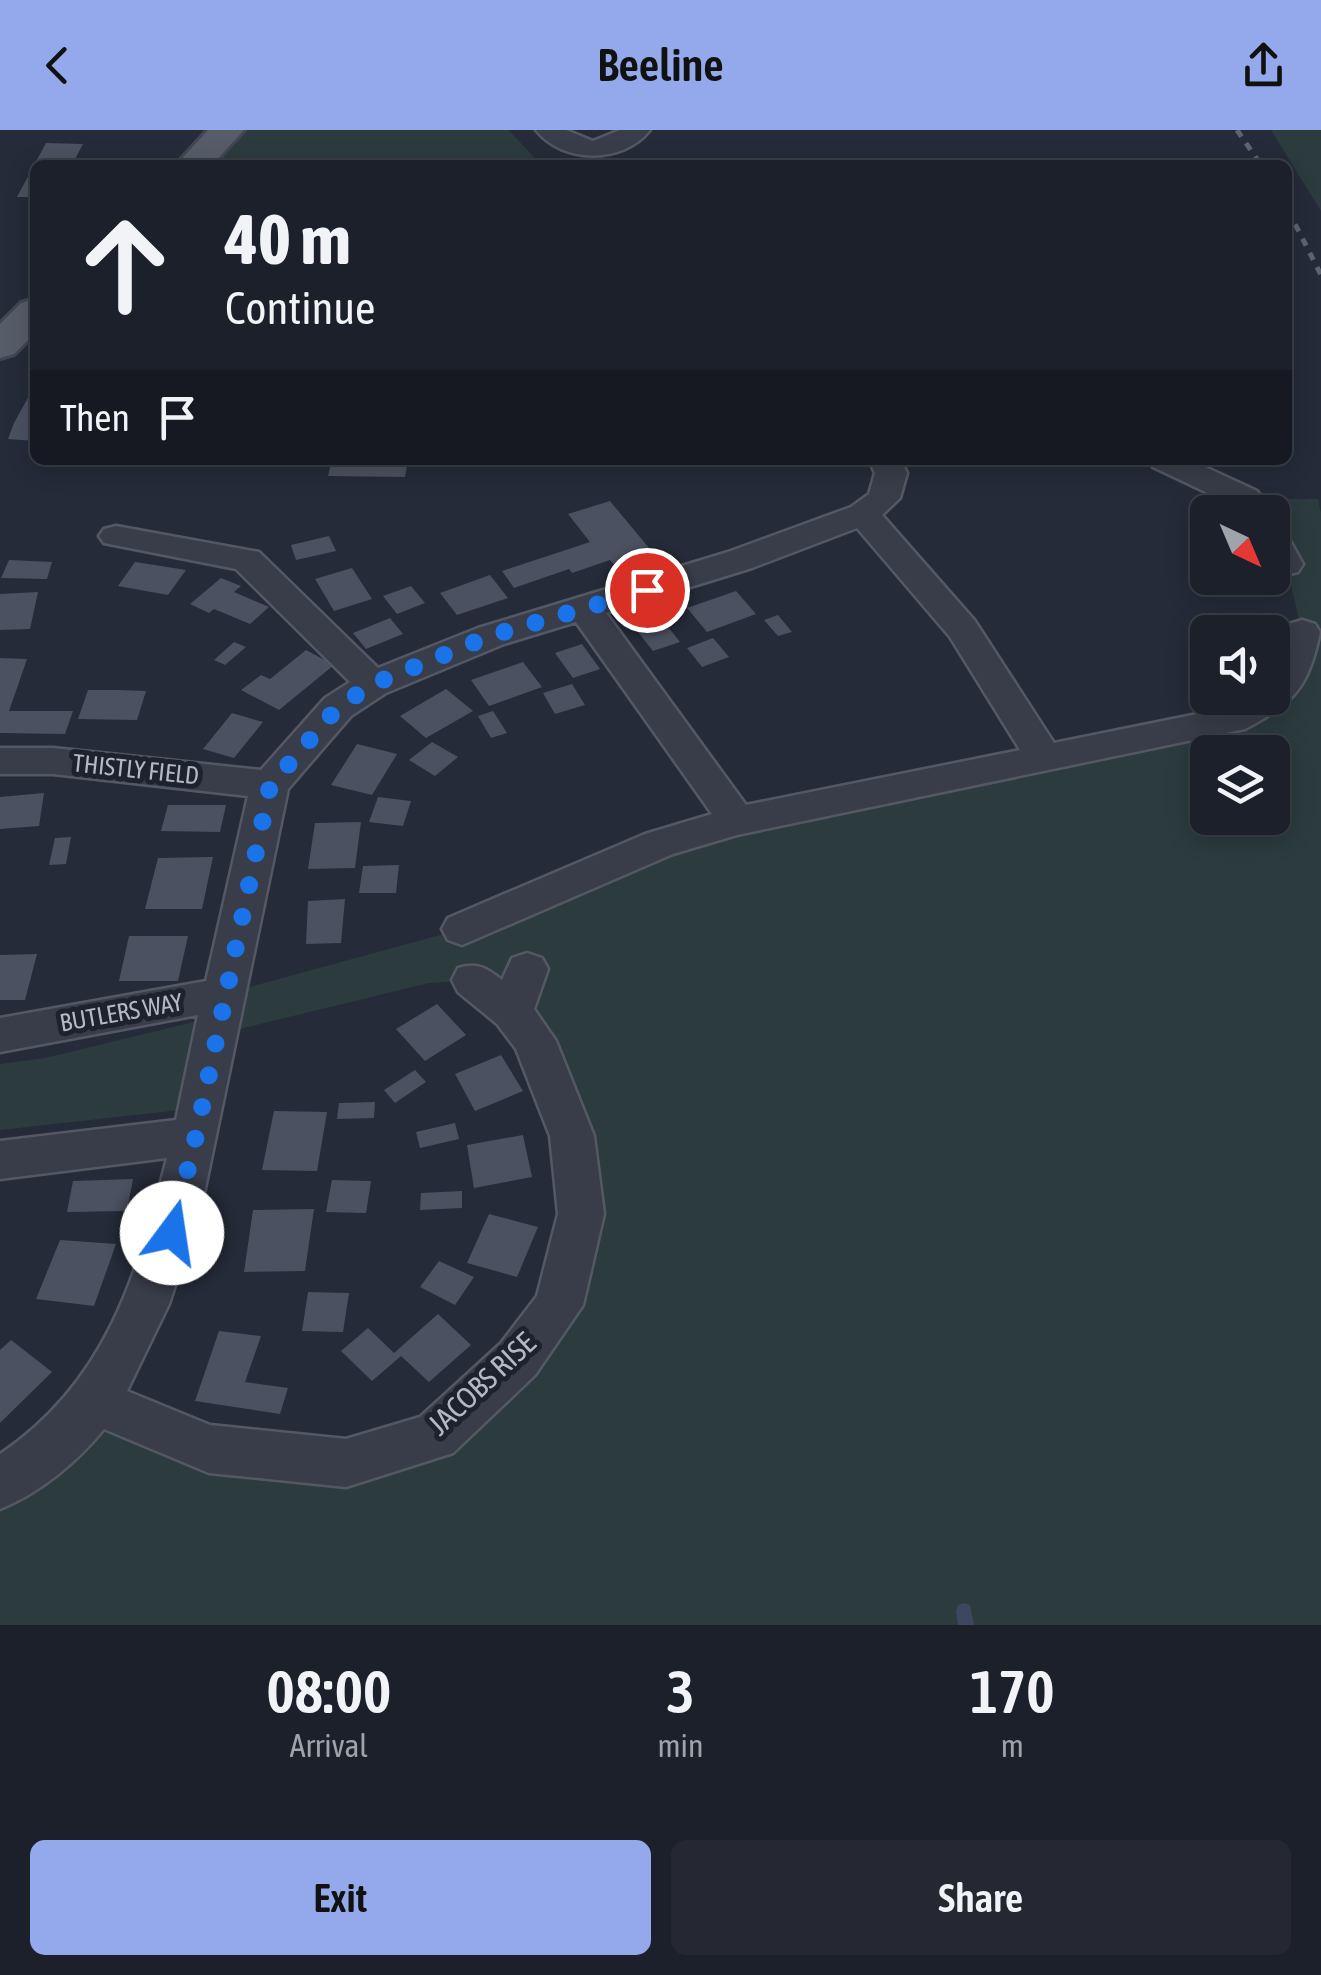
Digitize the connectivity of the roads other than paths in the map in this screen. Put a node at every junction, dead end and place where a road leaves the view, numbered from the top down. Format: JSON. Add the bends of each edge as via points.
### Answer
{"nodes":[{"id":1,"x":228,"y":130,"type":"edge"},
{"id":2,"x":550,"y":130,"type":"edge"},
{"id":3,"x":637,"y":130,"type":"edge"},
{"id":4,"x":198,"y":160,"type":"edge"},
{"id":5,"x":30,"y":316,"type":"edge"},
{"id":6,"x":0,"y":346,"type":"edge"},
{"id":7,"x":888,"y":465,"type":"edge"},
{"id":8,"x":1175,"y":465,"type":"edge"},
{"id":9,"x":1239,"y":495,"type":"edge"},
{"id":10,"x":864,"y":514,"type":"junction"},
{"id":11,"x":116,"y":536,"type":"dead end"},
{"id":12,"x":585,"y":609,"type":"junction"},
{"id":13,"x":1302,"y":632,"type":"dead end"},
{"id":14,"x":373,"y":684,"type":"junction"},
{"id":15,"x":1044,"y":756,"type":"junction"},
{"id":16,"x":0,"y":760,"type":"edge"},
{"id":17,"x":270,"y":786,"type":"junction"},
{"id":18,"x":737,"y":821,"type":"junction"},
{"id":19,"x":462,"y":929,"type":"dead end"},
{"id":20,"x":472,"y":980,"type":"dead end"},
{"id":21,"x":224,"y":994,"type":"junction"},
{"id":22,"x":0,"y":1035,"type":"edge"},
{"id":23,"x":196,"y":1136,"type":"junction"},
{"id":24,"x":0,"y":1160,"type":"edge"},
{"id":25,"x":96,"y":1401,"type":"junction"},
{"id":26,"x":0,"y":1484,"type":"edge"}],
"edges":[{"from":1,"to":4,"type":"main road"},
{"from":2,"to":3,"type":"street","via":[[587,150],[615,147]]},
{"from":5,"to":6,"type":"main road"},
{"from":7,"to":10,"type":"street","via":[[884,498]]},
{"from":8,"to":9,"type":"street"},
{"from":10,"to":12,"type":"street"},
{"from":10,"to":15,"type":"street","via":[[963,630]]},
{"from":11,"to":14,"type":"street","via":[[248,560]]},
{"from":12,"to":14,"type":"street","via":[[490,636]]},
{"from":12,"to":18,"type":"street"},
{"from":13,"to":15,"type":"street","via":[[1294,673],[1282,693],[1232,720]]},
{"from":14,"to":17,"type":"street","via":[[338,707]]},
{"from":15,"to":18,"type":"street"},
{"from":16,"to":17,"type":"street","name":"THISTLY FIELD"},
{"from":17,"to":21,"type":"street"},
{"from":18,"to":19,"type":"street","via":[[659,844]]},
{"from":20,"to":25,"type":"street","name":"JACOBS RISE","via":[[520,990],[572,1136],[581,1214],[559,1305],[518,1359],[435,1436],[346,1463],[209,1449]]},
{"from":21,"to":22,"type":"street","name":"BUTLERS WAY"},
{"from":21,"to":23,"type":"street","name":"BUTLERS WAY"},
{"from":23,"to":24,"type":"street"},
{"from":23,"to":25,"type":"street","name":"BUTLERS WAY","via":[[146,1308]]},
{"from":25,"to":26,"type":"street","name":"BUTLERS WAY","via":[[58,1444]]}]}
